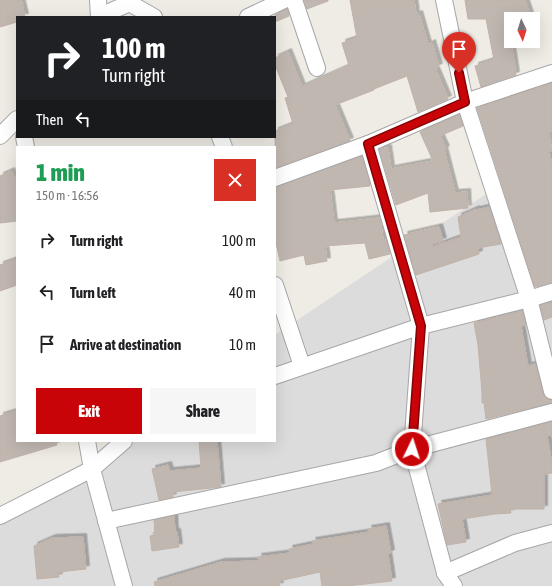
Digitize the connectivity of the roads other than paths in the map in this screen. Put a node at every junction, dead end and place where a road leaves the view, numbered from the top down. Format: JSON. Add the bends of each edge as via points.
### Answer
{"nodes":[{"id":1,"x":284,"y":0,"type":"edge"},
{"id":2,"x":294,"y":0,"type":"edge"},
{"id":3,"x":444,"y":0,"type":"edge"},
{"id":4,"x":127,"y":2,"type":"edge"},
{"id":5,"x":99,"y":11,"type":"edge"},
{"id":6,"x":152,"y":16,"type":"edge"},
{"id":7,"x":250,"y":16,"type":"edge"},
{"id":8,"x":317,"y":68,"type":"dead end"},
{"id":9,"x":552,"y":73,"type":"edge"},
{"id":10,"x":465,"y":102,"type":"junction"},
{"id":11,"x":16,"y":120,"type":"edge"},
{"id":12,"x":0,"y":136,"type":"edge"},
{"id":13,"x":368,"y":144,"type":"junction"},
{"id":14,"x":276,"y":178,"type":"edge"},
{"id":15,"x":276,"y":288,"type":"edge"},
{"id":16,"x":552,"y":292,"type":"edge"},
{"id":17,"x":528,"y":299,"type":"junction"},
{"id":18,"x":421,"y":326,"type":"junction"},
{"id":19,"x":302,"y":366,"type":"junction"},
{"id":20,"x":276,"y":376,"type":"edge"},
{"id":21,"x":552,"y":392,"type":"edge"},
{"id":22,"x":552,"y":412,"type":"edge"},
{"id":23,"x":87,"y":442,"type":"edge"},
{"id":24,"x":123,"y":442,"type":"edge"},
{"id":25,"x":412,"y":449,"type":"junction"},
{"id":26,"x":92,"y":470,"type":"junction"},
{"id":27,"x":0,"y":516,"type":"edge"},
{"id":28,"x":106,"y":521,"type":"junction"},
{"id":29,"x":552,"y":533,"type":"edge"},
{"id":30,"x":449,"y":580,"type":"edge"},
{"id":31,"x":124,"y":586,"type":"edge"}],
"edges":[{"from":1,"to":7,"type":"street"},
{"from":2,"to":8,"type":"street"},
{"from":3,"to":10,"type":"street"},
{"from":4,"to":5,"type":"street"},
{"from":4,"to":6,"type":"street"},
{"from":9,"to":10,"type":"street"},
{"from":10,"to":13,"type":"street"},
{"from":10,"to":17,"type":"street"},
{"from":11,"to":12,"type":"street"},
{"from":13,"to":14,"type":"street"},
{"from":13,"to":18,"type":"street"},
{"from":15,"to":19,"type":"street"},
{"from":16,"to":17,"type":"street"},
{"from":17,"to":18,"type":"street"},
{"from":17,"to":21,"type":"street"},
{"from":18,"to":19,"type":"street"},
{"from":18,"to":25,"type":"street"},
{"from":19,"to":20,"type":"street"},
{"from":22,"to":25,"type":"street"},
{"from":23,"to":26,"type":"street"},
{"from":24,"to":26,"type":"street"},
{"from":25,"to":28,"type":"street","via":[[376,462]]},
{"from":25,"to":30,"type":"street"},
{"from":26,"to":27,"type":"street"},
{"from":26,"to":28,"type":"street"},
{"from":28,"to":31,"type":"street"},
{"from":29,"to":30,"type":"street","via":[[515,544]]}]}
